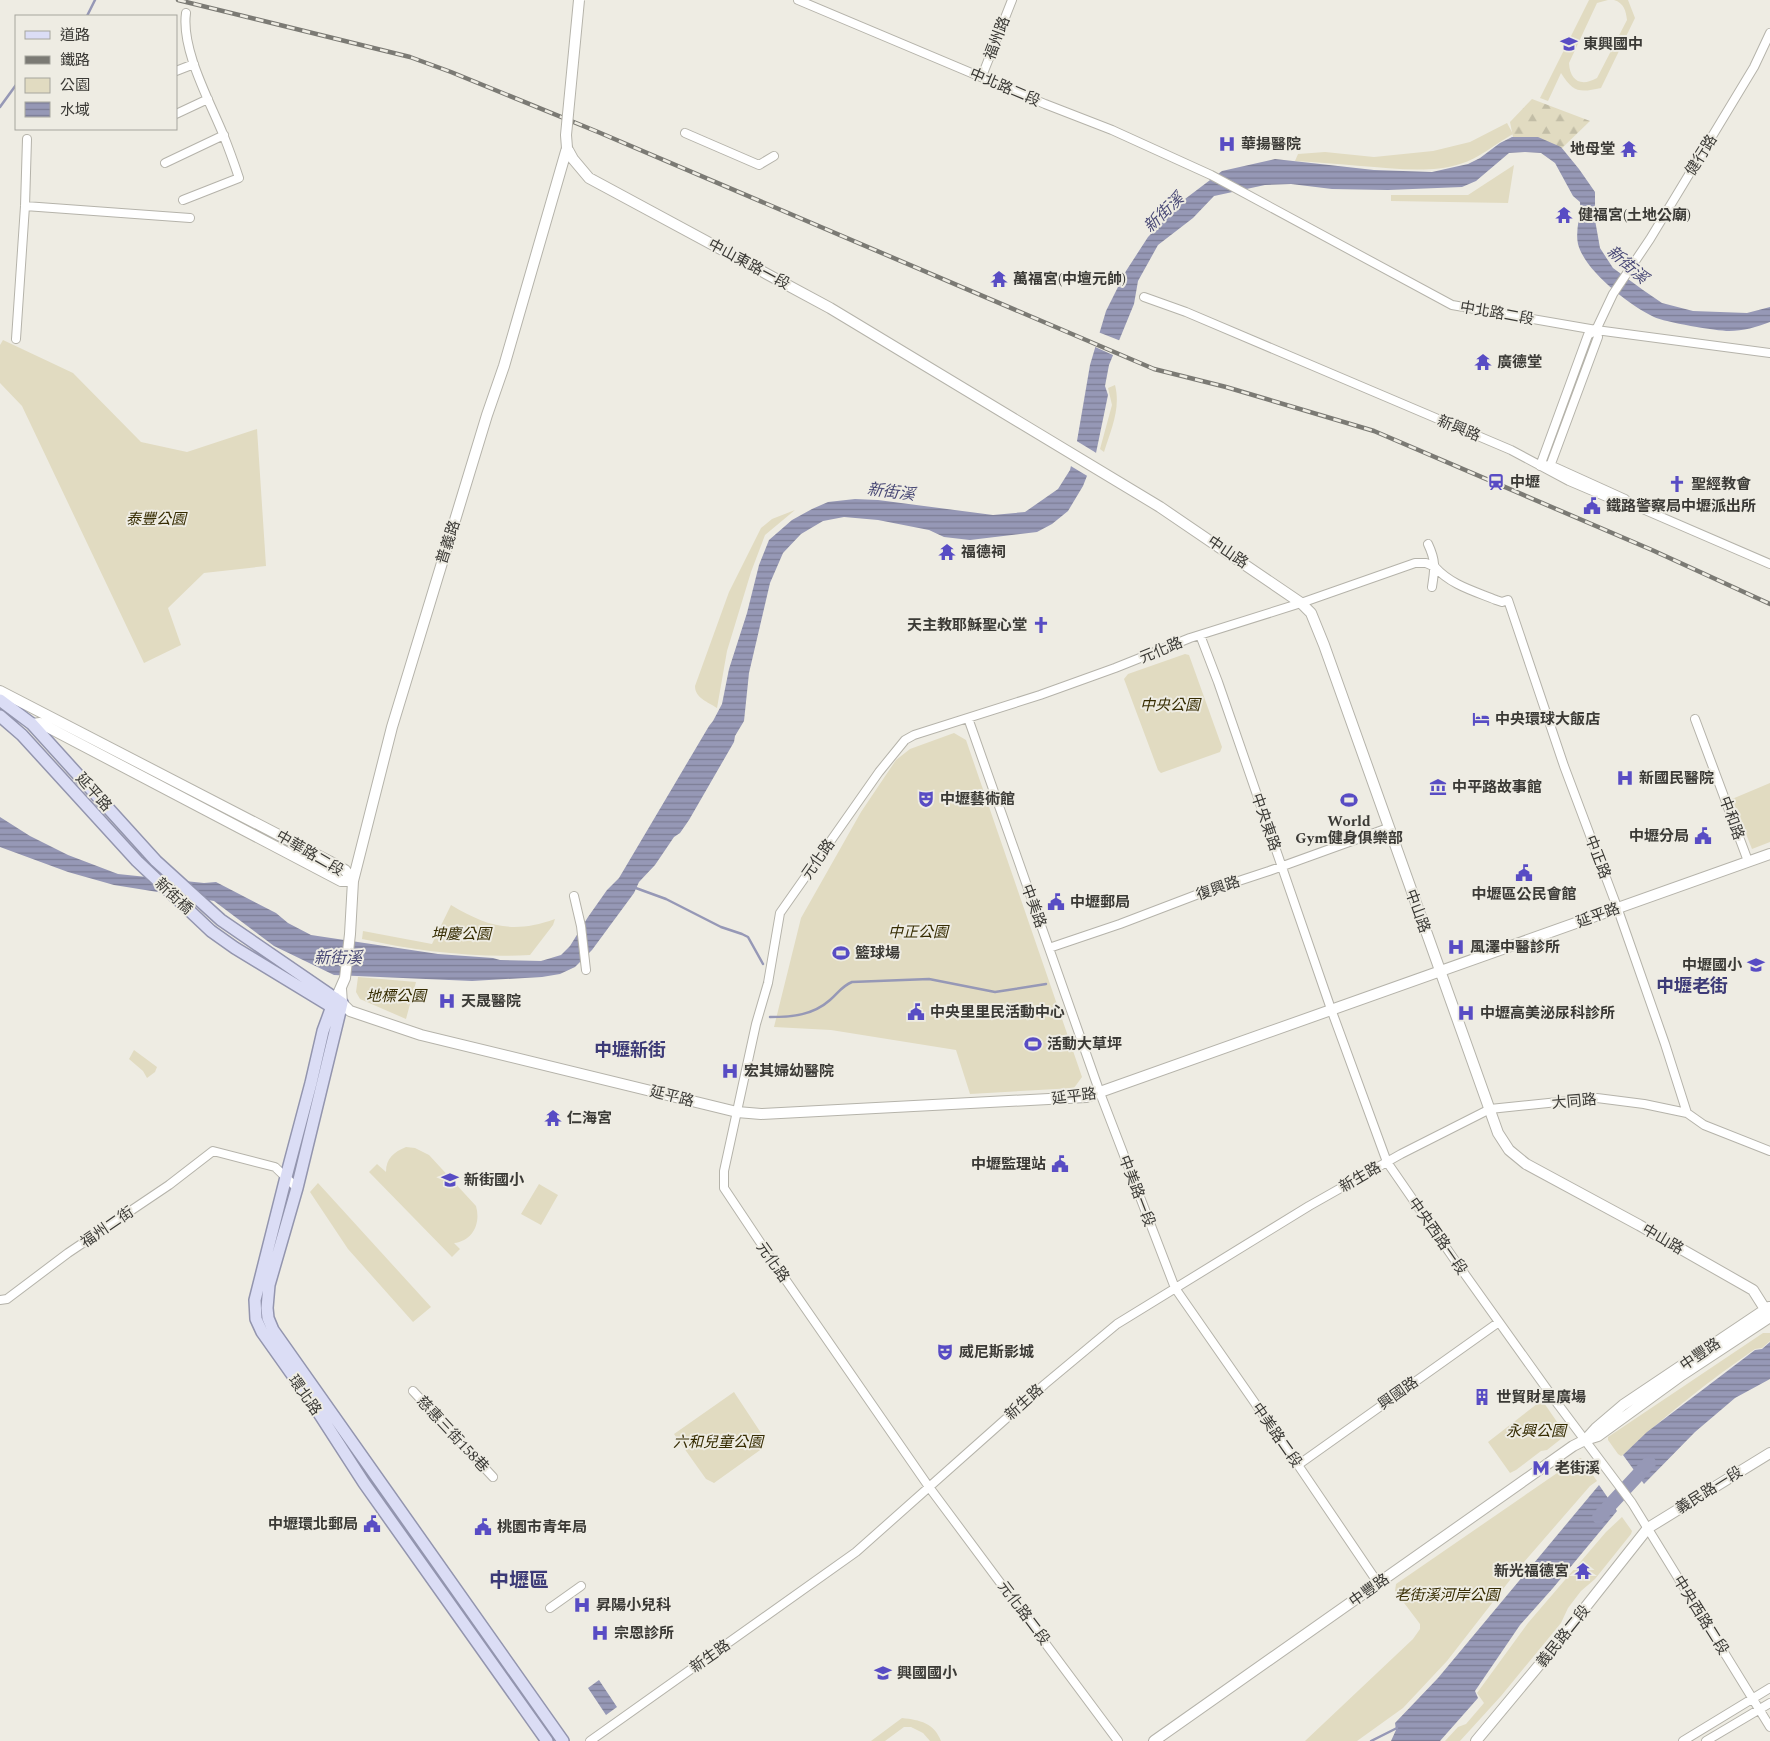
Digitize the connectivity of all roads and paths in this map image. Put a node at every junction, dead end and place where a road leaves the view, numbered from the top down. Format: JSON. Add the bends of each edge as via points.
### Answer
{"nodes":[{"id":1,"x":579,"y":0,"type":"edge"},
{"id":2,"x":798,"y":0,"type":"edge"},
{"id":3,"x":1012,"y":0,"type":"edge"},
{"id":4,"x":186,"y":13,"type":"dead end"},
{"id":5,"x":180,"y":26,"type":"edge"},
{"id":6,"x":1770,"y":33,"type":"edge"},
{"id":7,"x":194,"y":64,"type":"junction"},
{"id":8,"x":178,"y":70,"type":"edge"},
{"id":9,"x":982,"y":76,"type":"junction"},
{"id":10,"x":208,"y":99,"type":"junction"},
{"id":11,"x":178,"y":113,"type":"edge"},
{"id":12,"x":685,"y":133,"type":"dead end"},
{"id":13,"x":224,"y":135,"type":"junction"},
{"id":14,"x":27,"y":139,"type":"dead end"},
{"id":15,"x":566,"y":148,"type":"junction"},
{"id":16,"x":774,"y":156,"type":"dead end"},
{"id":17,"x":165,"y":163,"type":"dead end"},
{"id":18,"x":183,"y":200,"type":"dead end"},
{"id":19,"x":25,"y":206,"type":"junction"},
{"id":20,"x":190,"y":218,"type":"dead end"},
{"id":21,"x":1144,"y":297,"type":"dead end"},
{"id":22,"x":1596,"y":330,"type":"junction"},
{"id":23,"x":16,"y":339,"type":"dead end"},
{"id":24,"x":1770,"y":352,"type":"edge"},
{"id":25,"x":1540,"y":466,"type":"junction"},
{"id":26,"x":1549,"y":468,"type":"junction"},
{"id":27,"x":1102,"y":471,"type":"joint"},
{"id":28,"x":1428,"y":544,"type":"dead end"},
{"id":29,"x":1770,"y":564,"type":"edge"},
{"id":30,"x":1435,"y":567,"type":"junction"},
{"id":31,"x":1432,"y":586,"type":"dead end"},
{"id":32,"x":1301,"y":603,"type":"junction"},
{"id":33,"x":1200,"y":635,"type":"junction"},
{"id":34,"x":0,"y":691,"type":"edge"},
{"id":35,"x":0,"y":700,"type":"edge"},
{"id":36,"x":0,"y":716,"type":"edge"},
{"id":37,"x":968,"y":718,"type":"junction"},
{"id":38,"x":1696,"y":719,"type":"dead end"},
{"id":39,"x":32,"y":724,"type":"junction"},
{"id":40,"x":22,"y":734,"type":"junction"},
{"id":41,"x":1388,"y":828,"type":"junction"},
{"id":42,"x":1770,"y":854,"type":"edge"},
{"id":43,"x":137,"y":861,"type":"joint"},
{"id":44,"x":156,"y":861,"type":"joint"},
{"id":45,"x":1748,"y":861,"type":"junction"},
{"id":46,"x":1282,"y":866,"type":"junction"},
{"id":47,"x":353,"y":881,"type":"junction"},
{"id":48,"x":574,"y":896,"type":"dead end"},
{"id":49,"x":1617,"y":907,"type":"junction"},
{"id":50,"x":221,"y":920,"type":"joint"},
{"id":51,"x":211,"y":931,"type":"joint"},
{"id":52,"x":1049,"y":948,"type":"junction"},
{"id":53,"x":586,"y":970,"type":"dead end"},
{"id":54,"x":1439,"y":972,"type":"junction"},
{"id":55,"x":340,"y":1004,"type":"junction"},
{"id":56,"x":1331,"y":1009,"type":"junction"},
{"id":57,"x":1100,"y":1093,"type":"junction"},
{"id":58,"x":1490,"y":1109,"type":"junction"},
{"id":59,"x":737,"y":1112,"type":"junction"},
{"id":60,"x":1687,"y":1113,"type":"junction"},
{"id":61,"x":1770,"y":1151,"type":"edge"},
{"id":62,"x":1388,"y":1162,"type":"junction"},
{"id":63,"x":286,"y":1177,"type":"junction"},
{"id":64,"x":297,"y":1188,"type":"junction"},
{"id":65,"x":1174,"y":1288,"type":"junction"},
{"id":66,"x":0,"y":1300,"type":"edge"},
{"id":67,"x":1769,"y":1312,"type":"edge"},
{"id":68,"x":1499,"y":1322,"type":"junction"},
{"id":69,"x":413,"y":1391,"type":"dead end"},
{"id":70,"x":1585,"y":1440,"type":"junction"},
{"id":71,"x":1770,"y":1453,"type":"edge"},
{"id":72,"x":1298,"y":1464,"type":"junction"},
{"id":73,"x":493,"y":1477,"type":"dead end"},
{"id":74,"x":929,"y":1487,"type":"junction"},
{"id":75,"x":1648,"y":1528,"type":"junction"},
{"id":76,"x":418,"y":1535,"type":"junction"},
{"id":77,"x":408,"y":1543,"type":"junction"},
{"id":78,"x":1378,"y":1583,"type":"junction"},
{"id":79,"x":581,"y":1586,"type":"dead end"},
{"id":80,"x":550,"y":1608,"type":"dead end"},
{"id":81,"x":497,"y":1647,"type":"junction"},
{"id":82,"x":487,"y":1654,"type":"junction"},
{"id":83,"x":1770,"y":1688,"type":"edge"},
{"id":84,"x":1752,"y":1699,"type":"junction"},
{"id":85,"x":1770,"y":1703,"type":"edge"},
{"id":86,"x":1759,"y":1710,"type":"junction"},
{"id":87,"x":1770,"y":1727,"type":"edge"},
{"id":88,"x":547,"y":1741,"type":"edge"},
{"id":89,"x":564,"y":1741,"type":"edge"},
{"id":90,"x":590,"y":1741,"type":"edge"},
{"id":91,"x":1118,"y":1741,"type":"edge"},
{"id":92,"x":1154,"y":1741,"type":"edge"},
{"id":93,"x":1476,"y":1741,"type":"edge"},
{"id":94,"x":1683,"y":1741,"type":"edge"},
{"id":95,"x":1706,"y":1741,"type":"edge"}],
"edges":[{"from":1,"to":15,"type":"main road","bridge":true},
{"from":2,"to":9,"type":"street","name":"中北路二段"},
{"from":3,"to":9,"type":"street","name":"福州路"},
{"from":4,"to":5,"type":"street"},
{"from":5,"to":7,"type":"street"},
{"from":6,"to":22,"type":"street","name":"健行路","via":[[1754,67],[1615,292]]},
{"from":7,"to":8,"type":"street"},
{"from":7,"to":10,"type":"street"},
{"from":9,"to":22,"type":"street","name":"中北路二段","via":[[1211,175],[1452,304]]},
{"from":10,"to":11,"type":"street"},
{"from":10,"to":13,"type":"street"},
{"from":12,"to":16,"type":"street","via":[[759,165]]},
{"from":13,"to":17,"type":"street"},
{"from":13,"to":18,"type":"street","via":[[239,178]]},
{"from":14,"to":19,"type":"street"},
{"from":15,"to":27,"type":"main road","name":"中山東路一段","via":[[589,178],[830,308]]},
{"from":15,"to":47,"type":"main road","name":"普義路","via":[[504,366],[392,727]]},
{"from":19,"to":20,"type":"street"},
{"from":19,"to":23,"type":"street"},
{"from":21,"to":25,"type":"street","name":"新興路","via":[[1511,450]]},
{"from":22,"to":24,"type":"street","name":"中北路二段"},
{"from":22,"to":25,"type":"street","via":[[1584,343]]},
{"from":22,"to":26,"type":"street","via":[[1598,337]]},
{"from":25,"to":26,"type":"street","name":"新興路"},
{"from":26,"to":29,"type":"street","name":"新興路","via":[[1623,504],[1628,502]]},
{"from":27,"to":32,"type":"main road","name":"中山路"},
{"from":28,"to":30,"type":"street"},
{"from":30,"to":31,"type":"street"},
{"from":30,"to":32,"type":"street","name":"元化路","via":[[1415,563]]},
{"from":30,"to":49,"type":"street","name":"中正路","via":[[1455,583],[1502,602],[1508,600],[1564,766]]},
{"from":32,"to":33,"type":"street","name":"元化路"},
{"from":32,"to":41,"type":"main road","name":"中山路","via":[[1311,613],[1324,645]]},
{"from":33,"to":37,"type":"street","name":"元化路"},
{"from":33,"to":46,"type":"street","name":"中央東路"},
{"from":34,"to":47,"type":"main road","name":"中華路二段","via":[[330,861],[345,870]]},
{"from":35,"to":39,"type":"main road","name":"中華路二段"},
{"from":36,"to":40,"type":"main road"},
{"from":37,"to":52,"type":"street","name":"中美路"},
{"from":37,"to":59,"type":"street","name":"元化路","via":[[905,740],[780,913],[768,983]]},
{"from":38,"to":45,"type":"street","name":"中和路"},
{"from":39,"to":40,"type":"street"},
{"from":39,"to":44,"type":"main road","name":"延平路"},
{"from":39,"to":47,"type":"main road","name":"中華路二段","via":[[40,723],[341,881]]},
{"from":40,"to":43,"type":"main road","name":"延平路"},
{"from":41,"to":46,"type":"street","name":"復興路"},
{"from":41,"to":54,"type":"main road","name":"中山路"},
{"from":42,"to":45,"type":"main road","name":"延平路"},
{"from":43,"to":51,"type":"main road","name":"新街橋"},
{"from":44,"to":50,"type":"main road","name":"新街橋"},
{"from":45,"to":49,"type":"main road","name":"延平路"},
{"from":46,"to":52,"type":"street","name":"復興路"},
{"from":46,"to":56,"type":"street","name":"中央東路"},
{"from":47,"to":55,"type":"main road","name":"普義路"},
{"from":48,"to":53,"type":"street"},
{"from":49,"to":54,"type":"main road","name":"延平路"},
{"from":49,"to":60,"type":"street","name":"中正路"},
{"from":50,"to":55,"type":"main road","name":"延平路"},
{"from":51,"to":55,"type":"main road","name":"延平路","via":[[235,948]]},
{"from":52,"to":57,"type":"street","name":"中美路"},
{"from":54,"to":56,"type":"main road","name":"延平路"},
{"from":54,"to":58,"type":"main road","name":"中山路"},
{"from":55,"to":59,"type":"main road","name":"延平路","via":[[421,1035]]},
{"from":55,"to":63,"type":"main road","name":"環北路","via":[[323,1031]]},
{"from":55,"to":64,"type":"main road","name":"環北路"},
{"from":56,"to":57,"type":"main road","name":"延平路"},
{"from":56,"to":62,"type":"street","name":"中央西路一段"},
{"from":57,"to":59,"type":"main road","name":"延平路","via":[[1086,1097],[771,1114]]},
{"from":57,"to":65,"type":"street","name":"中美路一段"},
{"from":58,"to":60,"type":"street","name":"大同路","via":[[1597,1098]]},
{"from":58,"to":62,"type":"street","name":"新生路"},
{"from":58,"to":67,"type":"main road","name":"中山路","via":[[1503,1142],[1526,1164],[1753,1290]]},
{"from":59,"to":74,"type":"street","name":"元化路","via":[[724,1171],[724,1188]]},
{"from":60,"to":61,"type":"street","via":[[1704,1125]]},
{"from":62,"to":65,"type":"street","name":"新生路"},
{"from":62,"to":68,"type":"street","name":"中央西路一段"},
{"from":63,"to":64,"type":"street"},
{"from":63,"to":66,"type":"street","name":"福州二街","via":[[275,1167],[213,1152]]},
{"from":63,"to":77,"type":"main road","name":"環北路","via":[[255,1300],[256,1319],[364,1484]]},
{"from":64,"to":76,"type":"main road","name":"環北路","via":[[269,1285],[268,1318],[273,1330]]},
{"from":65,"to":72,"type":"street","name":"中美路二段"},
{"from":65,"to":74,"type":"street","name":"新生路","via":[[1095,1341]]},
{"from":67,"to":70,"type":"main road","name":"中豐路","via":[[1623,1405]]},
{"from":68,"to":70,"type":"street","name":"中央西路一段"},
{"from":68,"to":72,"type":"street","name":"興國路"},
{"from":69,"to":73,"type":"street","name":"慈惠三街158巷"},
{"from":70,"to":75,"type":"street","name":"中央西路二段"},
{"from":70,"to":78,"type":"main road","name":"中豐路"},
{"from":71,"to":75,"type":"main road","name":"義民路一段"},
{"from":72,"to":78,"type":"street","name":"中美路二段"},
{"from":74,"to":90,"type":"street","name":"新生路","via":[[856,1552]]},
{"from":74,"to":91,"type":"street","name":"元化路二段"},
{"from":75,"to":84,"type":"street","name":"中央西路二段"},
{"from":75,"to":93,"type":"main road","name":"義民路二段"},
{"from":76,"to":77,"type":"street"},
{"from":76,"to":81,"type":"main road","name":"環北路"},
{"from":77,"to":82,"type":"main road","name":"環北路"},
{"from":78,"to":92,"type":"main road","name":"中豐路"},
{"from":79,"to":80,"type":"street"},
{"from":81,"to":82,"type":"street"},
{"from":81,"to":89,"type":"main road","name":"環北路"},
{"from":82,"to":88,"type":"main road","name":"環北路"},
{"from":83,"to":84,"type":"street"},
{"from":84,"to":86,"type":"street","name":"中央西路二段"},
{"from":84,"to":94,"type":"street"},
{"from":85,"to":86,"type":"street"},
{"from":86,"to":87,"type":"street","name":"中央西路二段"},
{"from":86,"to":95,"type":"street"}]}
